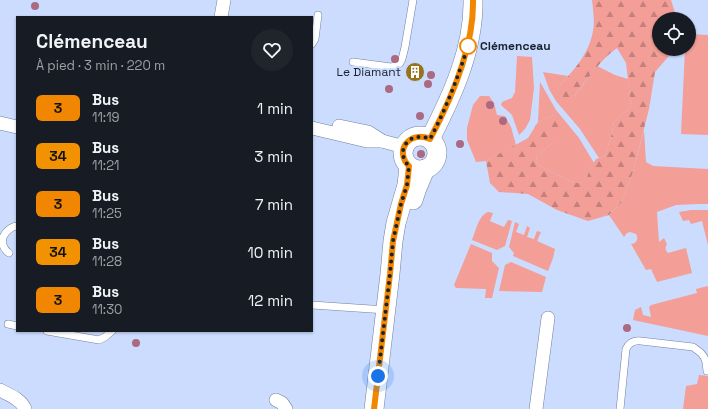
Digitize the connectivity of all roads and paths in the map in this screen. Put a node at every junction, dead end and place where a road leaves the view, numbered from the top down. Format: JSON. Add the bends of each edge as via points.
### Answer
{"nodes":[{"id":1,"x":224,"y":0,"type":"edge"},
{"id":2,"x":413,"y":0,"type":"edge"},
{"id":3,"x":473,"y":0,"type":"edge"},
{"id":4,"x":318,"y":15,"type":"dead end"},
{"id":5,"x":221,"y":16,"type":"edge"},
{"id":6,"x":313,"y":42,"type":"edge"},
{"id":7,"x":353,"y":62,"type":"dead end"},
{"id":8,"x":313,"y":120,"type":"edge"},
{"id":9,"x":0,"y":123,"type":"edge"},
{"id":10,"x":16,"y":127,"type":"edge"},
{"id":11,"x":313,"y":128,"type":"edge"},
{"id":12,"x":430,"y":139,"type":"junction"},
{"id":13,"x":382,"y":141,"type":"junction"},
{"id":14,"x":404,"y":147,"type":"junction"},
{"id":15,"x":417,"y":168,"type":"junction"},
{"id":16,"x":16,"y":226,"type":"edge"},
{"id":17,"x":9,"y":253,"type":"dead end"},
{"id":18,"x":313,"y":305,"type":"edge"},
{"id":19,"x":386,"y":310,"type":"junction"},
{"id":20,"x":548,"y":318,"type":"dead end"},
{"id":21,"x":8,"y":324,"type":"dead end"},
{"id":22,"x":16,"y":326,"type":"edge"},
{"id":23,"x":53,"y":332,"type":"edge"},
{"id":24,"x":111,"y":332,"type":"edge"},
{"id":25,"x":707,"y":371,"type":"dead end"},
{"id":26,"x":0,"y":390,"type":"edge"},
{"id":27,"x":276,"y":400,"type":"dead end"},
{"id":28,"x":25,"y":409,"type":"edge"},
{"id":29,"x":286,"y":409,"type":"edge"},
{"id":30,"x":374,"y":409,"type":"edge"},
{"id":31,"x":387,"y":409,"type":"edge"},
{"id":32,"x":536,"y":409,"type":"edge"},
{"id":33,"x":620,"y":409,"type":"edge"}],
"edges":[{"from":1,"to":5,"type":"street"},
{"from":2,"to":7,"type":"lane","via":[[400,62],[391,66]]},
{"from":3,"to":12,"type":"main road","via":[[468,46],[442,116]]},
{"from":4,"to":6,"type":"lane"},
{"from":8,"to":13,"type":"street","via":[[368,132]]},
{"from":9,"to":10,"type":"street"},
{"from":11,"to":13,"type":"street","via":[[367,141]]},
{"from":12,"to":14,"type":"main road","via":[[417,136],[411,138]]},
{"from":12,"to":15,"type":"main road","via":[[436,146],[435,161],[432,165]]},
{"from":13,"to":14,"type":"street"},
{"from":14,"to":15,"type":"main road","via":[[403,157],[406,163]]},
{"from":15,"to":19,"type":"main road","via":[[407,185],[397,218]]},
{"from":15,"to":31,"type":"main road","via":[[417,188],[407,224]]},
{"from":16,"to":17,"type":"lane","via":[[5,233],[1,240]]},
{"from":18,"to":19,"type":"lane"},
{"from":19,"to":30,"type":"main road"},
{"from":20,"to":32,"type":"street"},
{"from":21,"to":22,"type":"lane"},
{"from":23,"to":24,"type":"lane","via":[[99,340]]},
{"from":25,"to":33,"type":"lane","via":[[704,357],[693,347],[634,341],[626,349]]},
{"from":26,"to":28,"type":"street","via":[[15,398]]},
{"from":27,"to":29,"type":"street"}]}
